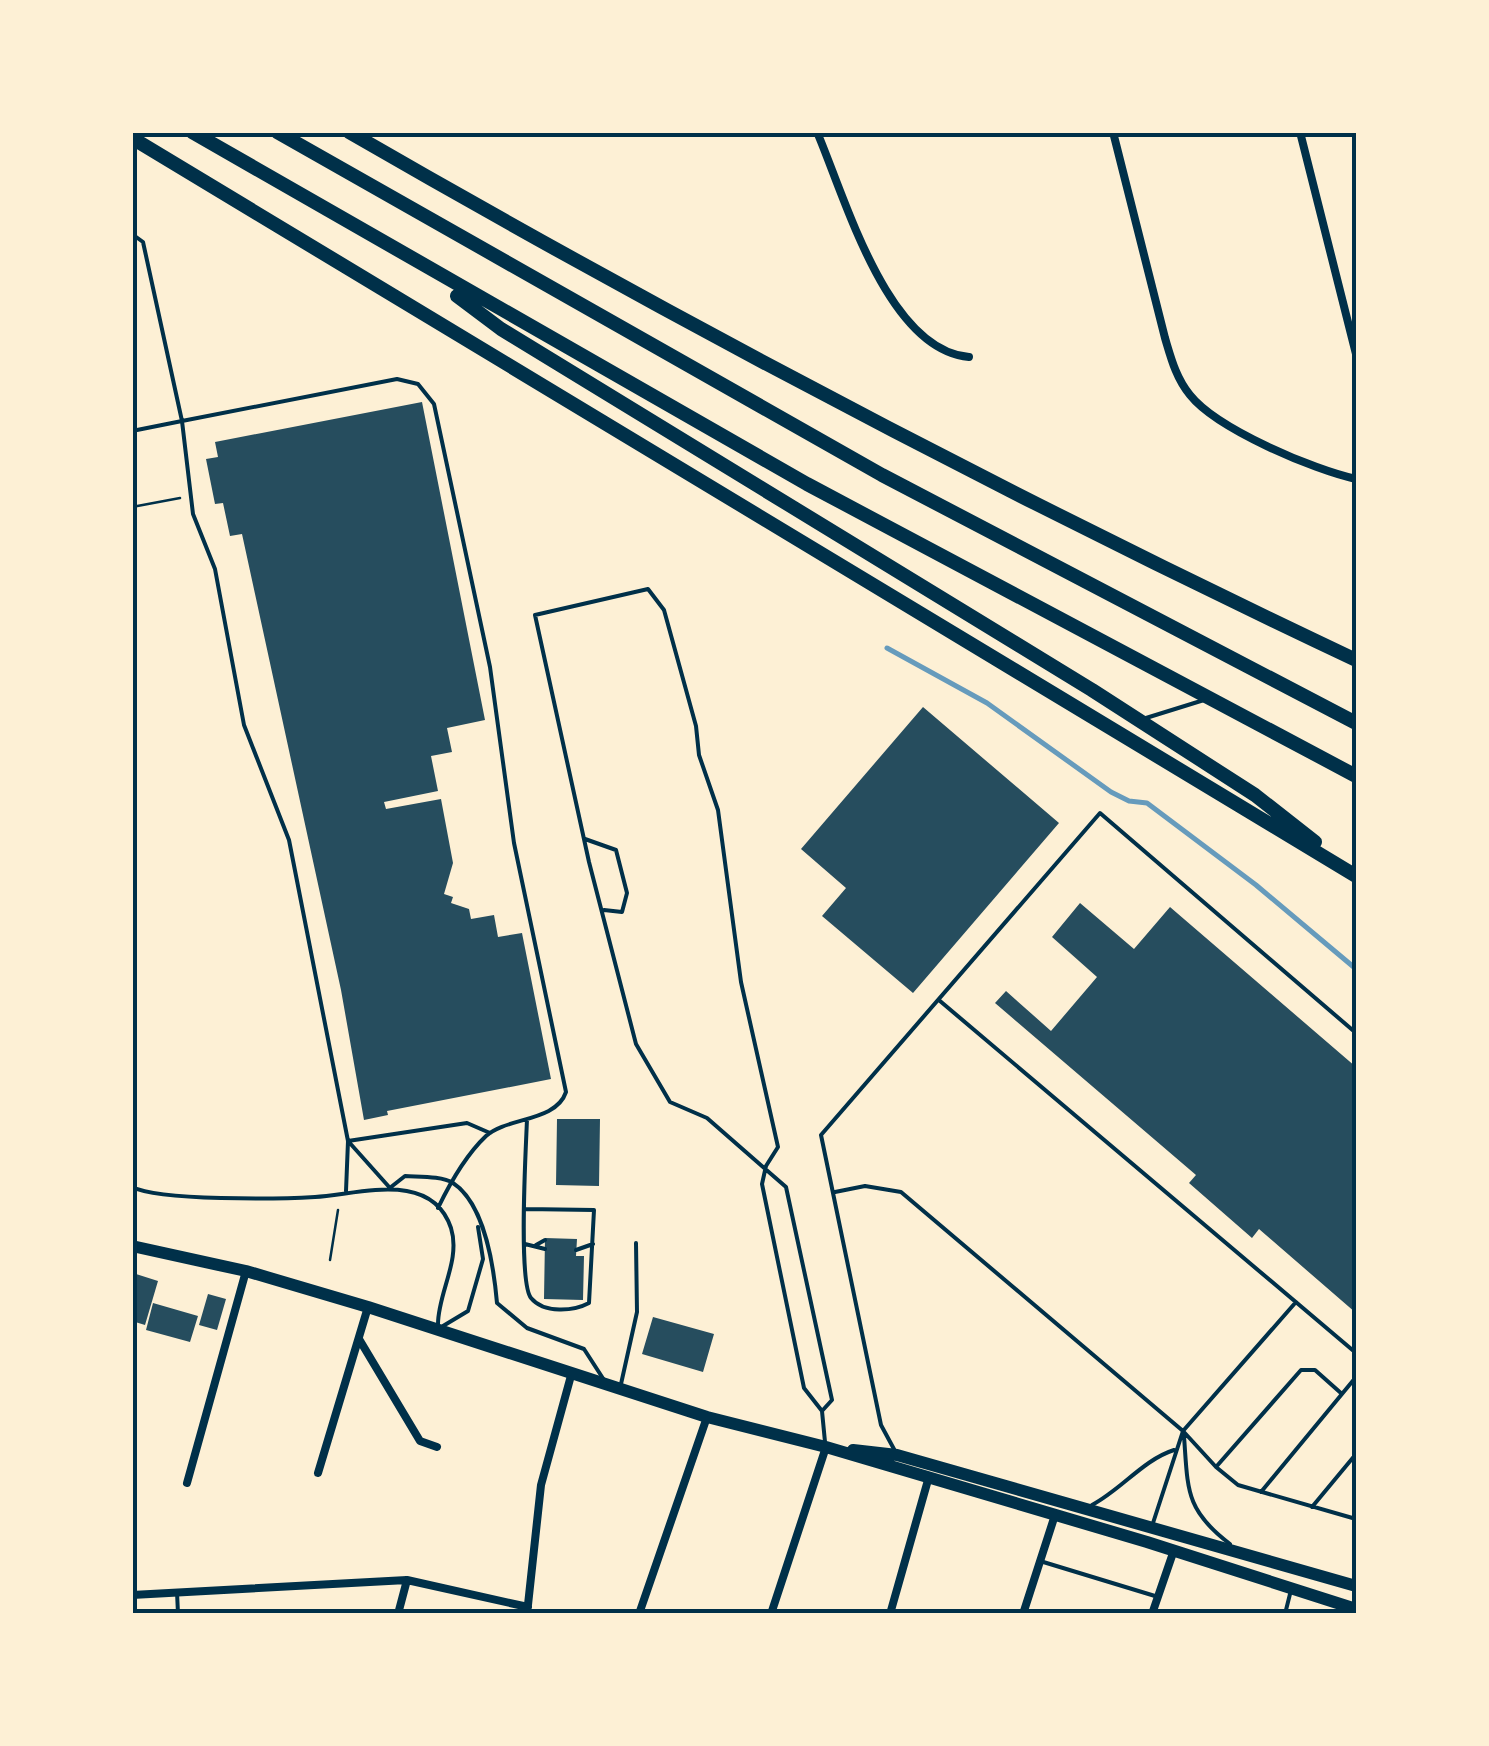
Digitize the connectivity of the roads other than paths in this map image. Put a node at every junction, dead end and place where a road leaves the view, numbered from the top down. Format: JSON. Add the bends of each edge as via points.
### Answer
{"nodes":[{"id":1,"x":192,"y":132,"type":"edge"},
{"id":2,"x":277,"y":132,"type":"edge"},
{"id":3,"x":349,"y":132,"type":"edge"},
{"id":4,"x":817,"y":132,"type":"edge"},
{"id":5,"x":1113,"y":132,"type":"edge"},
{"id":6,"x":1300,"y":132,"type":"edge"},
{"id":7,"x":132,"y":138,"type":"edge"},
{"id":8,"x":132,"y":234,"type":"edge"},
{"id":9,"x":408,"y":259,"type":"junction"},
{"id":10,"x":1356,"y":354,"type":"edge"},
{"id":11,"x":969,"y":358,"type":"dead end"},
{"id":12,"x":182,"y":421,"type":"junction"},
{"id":13,"x":132,"y":431,"type":"edge"},
{"id":14,"x":1356,"y":479,"type":"edge"},
{"id":15,"x":1356,"y":664,"type":"edge"},
{"id":16,"x":1209,"y":699,"type":"junction"},
{"id":17,"x":1140,"y":720,"type":"junction"},
{"id":18,"x":1356,"y":723,"type":"edge"},
{"id":19,"x":1356,"y":776,"type":"edge"},
{"id":20,"x":584,"y":839,"type":"junction"},
{"id":21,"x":1356,"y":875,"type":"edge"},
{"id":22,"x":604,"y":910,"type":"junction"},
{"id":23,"x":938,"y":1000,"type":"junction"},
{"id":24,"x":1356,"y":1033,"type":"edge"},
{"id":25,"x":527,"y":1118,"type":"junction"},
{"id":26,"x":490,"y":1133,"type":"junction"},
{"id":27,"x":348,"y":1141,"type":"junction"},
{"id":28,"x":766,"y":1166,"type":"junction"},
{"id":29,"x":451,"y":1181,"type":"junction"},
{"id":30,"x":132,"y":1187,"type":"edge"},
{"id":31,"x":390,"y":1188,"type":"junction"},
{"id":32,"x":346,"y":1191,"type":"junction"},
{"id":33,"x":835,"y":1192,"type":"junction"},
{"id":34,"x":438,"y":1208,"type":"junction"},
{"id":35,"x":525,"y":1208,"type":"junction"},
{"id":36,"x":478,"y":1223,"type":"junction"},
{"id":37,"x":545,"y":1240,"type":"dead end"},
{"id":38,"x":576,"y":1240,"type":"dead end"},
{"id":39,"x":636,"y":1243,"type":"dead end"},
{"id":40,"x":525,"y":1244,"type":"junction"},
{"id":41,"x":592,"y":1244,"type":"junction"},
{"id":42,"x":536,"y":1245,"type":"junction"},
{"id":43,"x":582,"y":1245,"type":"junction"},
{"id":44,"x":132,"y":1246,"type":"edge"},
{"id":45,"x":545,"y":1249,"type":"dead end"},
{"id":46,"x":576,"y":1250,"type":"dead end"},
{"id":47,"x":246,"y":1272,"type":"junction"},
{"id":48,"x":1296,"y":1302,"type":"junction"},
{"id":49,"x":368,"y":1307,"type":"junction"},
{"id":50,"x":438,"y":1329,"type":"junction"},
{"id":51,"x":358,"y":1339,"type":"junction"},
{"id":52,"x":1356,"y":1353,"type":"edge"},
{"id":53,"x":572,"y":1372,"type":"junction"},
{"id":54,"x":1356,"y":1377,"type":"edge"},
{"id":55,"x":613,"y":1387,"type":"junction"},
{"id":56,"x":1342,"y":1394,"type":"junction"},
{"id":57,"x":822,"y":1411,"type":"junction"},
{"id":58,"x":707,"y":1417,"type":"junction"},
{"id":59,"x":1183,"y":1431,"type":"junction"},
{"id":60,"x":437,"y":1447,"type":"dead end"},
{"id":61,"x":826,"y":1447,"type":"junction"},
{"id":62,"x":1174,"y":1450,"type":"junction"},
{"id":63,"x":1356,"y":1454,"type":"edge"},
{"id":64,"x":897,"y":1455,"type":"junction"},
{"id":65,"x":1216,"y":1467,"type":"junction"},
{"id":66,"x":318,"y":1473,"type":"dead end"},
{"id":67,"x":928,"y":1480,"type":"junction"},
{"id":68,"x":187,"y":1483,"type":"dead end"},
{"id":69,"x":1261,"y":1492,"type":"junction"},
{"id":70,"x":1312,"y":1507,"type":"junction"},
{"id":71,"x":1088,"y":1508,"type":"junction"},
{"id":72,"x":1055,"y":1515,"type":"junction"},
{"id":73,"x":1356,"y":1519,"type":"edge"},
{"id":74,"x":1152,"y":1525,"type":"junction"},
{"id":75,"x":1147,"y":1542,"type":"junction"},
{"id":76,"x":1174,"y":1550,"type":"junction"},
{"id":77,"x":1238,"y":1550,"type":"junction"},
{"id":78,"x":1040,"y":1562,"type":"junction"},
{"id":79,"x":407,"y":1580,"type":"junction"},
{"id":80,"x":1356,"y":1586,"type":"edge"},
{"id":81,"x":1291,"y":1590,"type":"junction"},
{"id":82,"x":177,"y":1592,"type":"junction"},
{"id":83,"x":132,"y":1594,"type":"edge"},
{"id":84,"x":1158,"y":1597,"type":"junction"},
{"id":85,"x":1356,"y":1609,"type":"edge"},
{"id":86,"x":527,"y":1610,"type":"edge"},
{"id":87,"x":178,"y":1614,"type":"edge"},
{"id":88,"x":398,"y":1614,"type":"edge"},
{"id":89,"x":639,"y":1614,"type":"edge"},
{"id":90,"x":771,"y":1614,"type":"edge"},
{"id":91,"x":890,"y":1614,"type":"edge"},
{"id":92,"x":1023,"y":1614,"type":"edge"},
{"id":93,"x":1152,"y":1614,"type":"edge"},
{"id":94,"x":1286,"y":1614,"type":"edge"}],
"edges":[{"from":1,"to":9,"type":"highway"},
{"from":2,"to":18,"type":"highway","via":[[882,474]]},
{"from":3,"to":15,"type":"highway","via":[[908,442]]},
{"from":4,"to":11,"type":"street","via":[[893,302],[940,350]]},
{"from":5,"to":14,"type":"street","via":[[1165,338],[1190,396],[1218,419]]},
{"from":6,"to":10,"type":"street"},
{"from":7,"to":21,"type":"highway"},
{"from":8,"to":12,"type":"lane","via":[[143,242]]},
{"from":9,"to":16,"type":"highway","via":[[807,484]]},
{"from":9,"to":17,"type":"highway","via":[[501,329]]},
{"from":12,"to":13,"type":"lane"},
{"from":12,"to":25,"type":"lane","via":[[396,379],[418,384],[430,396],[490,667],[514,843],[564,1075],[562,1102]]},
{"from":12,"to":27,"type":"lane","via":[[191,496],[215,570],[244,725],[289,840]]},
{"from":16,"to":17,"type":"lane"},
{"from":16,"to":19,"type":"highway"},
{"from":17,"to":21,"type":"highway","via":[[1255,795]]},
{"from":20,"to":22,"type":"lane"},
{"from":20,"to":22,"type":"lane","via":[[616,850],[627,892],[622,912]]},
{"from":20,"to":28,"type":"lane","via":[[535,615],[648,589],[664,610],[718,810],[741,982],[775,1122],[778,1147]]},
{"from":22,"to":28,"type":"lane","via":[[622,1003],[656,1083],[670,1102],[707,1118]]},
{"from":23,"to":24,"type":"lane","via":[[1100,814]]},
{"from":23,"to":33,"type":"lane","via":[[821,1135]]},
{"from":23,"to":48,"type":"lane"},
{"from":25,"to":26,"type":"lane"},
{"from":25,"to":35,"type":"lane"},
{"from":26,"to":27,"type":"lane","via":[[467,1124]]},
{"from":26,"to":29,"type":"lane"},
{"from":27,"to":31,"type":"lane"},
{"from":27,"to":32,"type":"lane"},
{"from":28,"to":57,"type":"lane","via":[[762,1184],[804,1388]]},
{"from":28,"to":57,"type":"lane","via":[[786,1187],[832,1400]]},
{"from":29,"to":31,"type":"lane","via":[[406,1176]]},
{"from":29,"to":34,"type":"lane"},
{"from":29,"to":36,"type":"lane"},
{"from":30,"to":32,"type":"lane","via":[[318,1198]]},
{"from":31,"to":32,"type":"lane"},
{"from":31,"to":34,"type":"lane"},
{"from":33,"to":59,"type":"lane","via":[[865,1186],[901,1192]]},
{"from":33,"to":64,"type":"lane","via":[[881,1424]]},
{"from":34,"to":50,"type":"lane","via":[[453,1243],[438,1299]]},
{"from":35,"to":40,"type":"lane"},
{"from":35,"to":41,"type":"lane","via":[[594,1210]]},
{"from":36,"to":50,"type":"lane","via":[[483,1258],[468,1311]]},
{"from":36,"to":55,"type":"lane","via":[[492,1252],[497,1303],[527,1328],[584,1349]]},
{"from":37,"to":42,"type":"lane"},
{"from":38,"to":43,"type":"lane"},
{"from":39,"to":55,"type":"lane","via":[[637,1312]]},
{"from":40,"to":41,"type":"lane","via":[[530,1297],[542,1306],[575,1310],[589,1304]]},
{"from":40,"to":42,"type":"lane"},
{"from":41,"to":43,"type":"lane"},
{"from":42,"to":45,"type":"lane"},
{"from":43,"to":46,"type":"lane"},
{"from":44,"to":47,"type":"main road"},
{"from":47,"to":49,"type":"main road"},
{"from":47,"to":68,"type":"street"},
{"from":48,"to":52,"type":"lane"},
{"from":48,"to":59,"type":"lane"},
{"from":49,"to":50,"type":"main road"},
{"from":49,"to":51,"type":"street"},
{"from":50,"to":53,"type":"main road"},
{"from":51,"to":60,"type":"street","via":[[420,1440]]},
{"from":51,"to":66,"type":"street"},
{"from":53,"to":55,"type":"main road"},
{"from":53,"to":86,"type":"street","via":[[541,1485]]},
{"from":54,"to":56,"type":"lane"},
{"from":55,"to":58,"type":"main road"},
{"from":56,"to":65,"type":"lane","via":[[1315,1370],[1301,1370]]},
{"from":56,"to":69,"type":"lane"},
{"from":57,"to":61,"type":"lane"},
{"from":58,"to":61,"type":"main road"},
{"from":58,"to":89,"type":"street"},
{"from":59,"to":62,"type":"lane"},
{"from":59,"to":65,"type":"lane"},
{"from":59,"to":77,"type":"lane","via":[[1190,1502],[1202,1523]]},
{"from":61,"to":64,"type":"main road"},
{"from":61,"to":67,"type":"main road"},
{"from":61,"to":90,"type":"street"},
{"from":62,"to":71,"type":"lane","via":[[1154,1456],[1122,1489]]},
{"from":62,"to":74,"type":"lane"},
{"from":63,"to":70,"type":"lane"},
{"from":64,"to":71,"type":"main road"},
{"from":65,"to":69,"type":"lane","via":[[1238,1486]]},
{"from":67,"to":72,"type":"main road"},
{"from":67,"to":91,"type":"street"},
{"from":69,"to":70,"type":"lane"},
{"from":70,"to":73,"type":"lane"},
{"from":71,"to":74,"type":"main road"},
{"from":72,"to":75,"type":"main road"},
{"from":72,"to":78,"type":"street"},
{"from":74,"to":75,"type":"lane"},
{"from":74,"to":77,"type":"main road"},
{"from":75,"to":76,"type":"main road"},
{"from":76,"to":81,"type":"main road"},
{"from":76,"to":84,"type":"street"},
{"from":77,"to":80,"type":"main road"},
{"from":78,"to":84,"type":"lane"},
{"from":78,"to":92,"type":"street"},
{"from":79,"to":82,"type":"street"},
{"from":79,"to":86,"type":"street"},
{"from":79,"to":88,"type":"street"},
{"from":81,"to":85,"type":"main road"},
{"from":81,"to":94,"type":"lane"},
{"from":82,"to":83,"type":"street"},
{"from":82,"to":87,"type":"lane"},
{"from":84,"to":93,"type":"street"}]}
